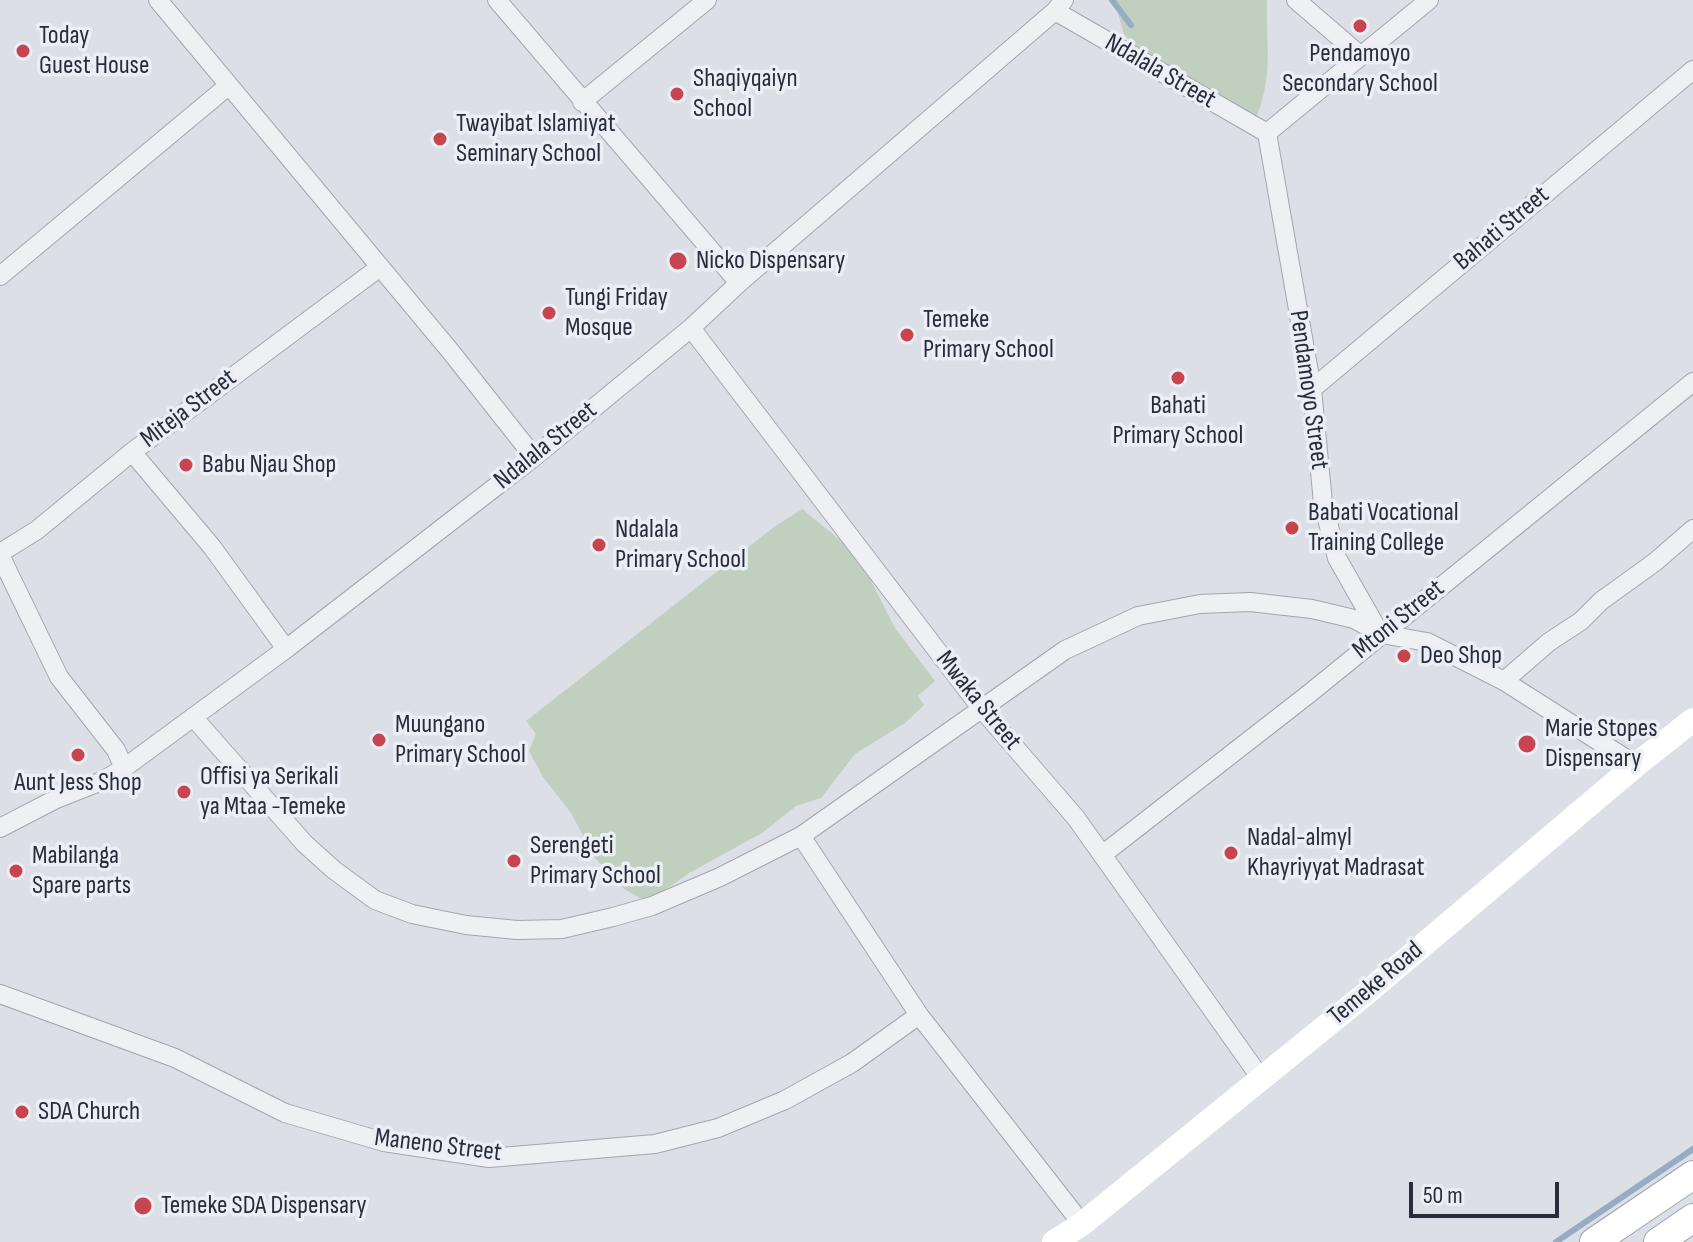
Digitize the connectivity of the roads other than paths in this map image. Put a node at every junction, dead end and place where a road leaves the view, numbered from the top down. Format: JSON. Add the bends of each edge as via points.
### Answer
{"nodes":[{"id":1,"x":158,"y":0,"type":"edge"},
{"id":2,"x":497,"y":0,"type":"edge"},
{"id":3,"x":707,"y":0,"type":"edge"},
{"id":4,"x":1296,"y":0,"type":"edge"},
{"id":5,"x":1429,"y":0,"type":"edge"},
{"id":6,"x":1059,"y":6,"type":"edge"},
{"id":7,"x":1361,"y":56,"type":"junction"},
{"id":8,"x":1693,"y":70,"type":"edge"},
{"id":9,"x":228,"y":86,"type":"junction"},
{"id":10,"x":582,"y":102,"type":"junction"},
{"id":11,"x":1266,"y":133,"type":"junction"},
{"id":12,"x":380,"y":267,"type":"junction"},
{"id":13,"x":0,"y":276,"type":"edge"},
{"id":14,"x":739,"y":283,"type":"junction"},
{"id":15,"x":691,"y":328,"type":"junction"},
{"id":16,"x":1693,"y":382,"type":"edge"},
{"id":17,"x":1312,"y":389,"type":"junction"},
{"id":18,"x":132,"y":452,"type":"junction"},
{"id":19,"x":534,"y":457,"type":"junction"},
{"id":20,"x":1693,"y":529,"type":"edge"},
{"id":21,"x":0,"y":554,"type":"edge"},
{"id":22,"x":1381,"y":634,"type":"junction"},
{"id":23,"x":286,"y":649,"type":"junction"},
{"id":24,"x":1504,"y":681,"type":"junction"},
{"id":25,"x":981,"y":708,"type":"junction"},
{"id":26,"x":193,"y":717,"type":"junction"},
{"id":27,"x":1693,"y":720,"type":"edge"},
{"id":28,"x":1636,"y":765,"type":"junction"},
{"id":29,"x":124,"y":768,"type":"junction"},
{"id":30,"x":0,"y":828,"type":"edge"},
{"id":31,"x":801,"y":836,"type":"junction"},
{"id":32,"x":1102,"y":855,"type":"junction"},
{"id":33,"x":0,"y":994,"type":"edge"},
{"id":34,"x":919,"y":1015,"type":"junction"},
{"id":35,"x":1260,"y":1077,"type":"junction"},
{"id":36,"x":1693,"y":1175,"type":"edge"},
{"id":37,"x":1693,"y":1218,"type":"edge"},
{"id":38,"x":1082,"y":1224,"type":"junction"},
{"id":39,"x":1054,"y":1242,"type":"edge"},
{"id":40,"x":1594,"y":1242,"type":"edge"},
{"id":41,"x":1658,"y":1242,"type":"edge"}],
"edges":[{"from":1,"to":9,"type":"street"},
{"from":2,"to":10,"type":"street"},
{"from":3,"to":10,"type":"street"},
{"from":4,"to":7,"type":"street"},
{"from":5,"to":7,"type":"street"},
{"from":6,"to":11,"type":"street","name":"Ndalala Street"},
{"from":6,"to":14,"type":"street","name":"Ndalala Street"},
{"from":7,"to":11,"type":"street"},
{"from":8,"to":17,"type":"street","name":"Bahati Street"},
{"from":9,"to":12,"type":"street"},
{"from":9,"to":13,"type":"street"},
{"from":10,"to":14,"type":"street"},
{"from":11,"to":17,"type":"street","name":"Pendamoyo Street"},
{"from":12,"to":18,"type":"street","name":"Miteja Street"},
{"from":12,"to":19,"type":"street"},
{"from":14,"to":15,"type":"street","name":"Ndalala Street"},
{"from":15,"to":19,"type":"street","name":"Ndalala Street"},
{"from":15,"to":25,"type":"street","name":"Mwaka Street"},
{"from":16,"to":22,"type":"street","name":"Mtoni Street"},
{"from":17,"to":22,"type":"street","name":"Pendamoyo Street","via":[[1323,503],[1333,546]]},
{"from":18,"to":21,"type":"street","name":"Miteja Street"},
{"from":18,"to":23,"type":"street","via":[[212,547]]},
{"from":19,"to":23,"type":"street","name":"Ndalala Street"},
{"from":20,"to":24,"type":"street"},
{"from":21,"to":29,"type":"street","via":[[59,677]]},
{"from":22,"to":24,"type":"street","via":[[1427,642]]},
{"from":22,"to":25,"type":"street","via":[[1354,619],[1312,609],[1250,602],[1200,604],[1138,616],[1065,650]]},
{"from":22,"to":32,"type":"street","name":"Mtoni Street"},
{"from":23,"to":26,"type":"street","name":"Ndalala Street"},
{"from":24,"to":28,"type":"street"},
{"from":25,"to":31,"type":"street"},
{"from":25,"to":32,"type":"street","name":"Mwaka Street"},
{"from":26,"to":29,"type":"street","name":"Ndalala Street"},
{"from":26,"to":31,"type":"street","via":[[334,870],[375,900],[466,925],[562,929],[613,917],[720,877]]},
{"from":27,"to":28,"type":"street","name":"Temeke Road"},
{"from":28,"to":35,"type":"street","name":"Temeke Road"},
{"from":29,"to":30,"type":"street","name":"Ndalala Street"},
{"from":31,"to":34,"type":"street"},
{"from":32,"to":35,"type":"street","name":"Mwaka Street"},
{"from":33,"to":34,"type":"street","name":"Maneno Street","via":[[175,1058],[285,1113],[384,1142],[489,1158],[655,1144],[718,1128],[785,1100],[852,1063]]},
{"from":34,"to":38,"type":"street"},
{"from":35,"to":38,"type":"street","name":"Temeke Road"},
{"from":36,"to":40,"type":"main road"},
{"from":37,"to":41,"type":"main road"},
{"from":38,"to":39,"type":"street","name":"Temeke Road"}]}
